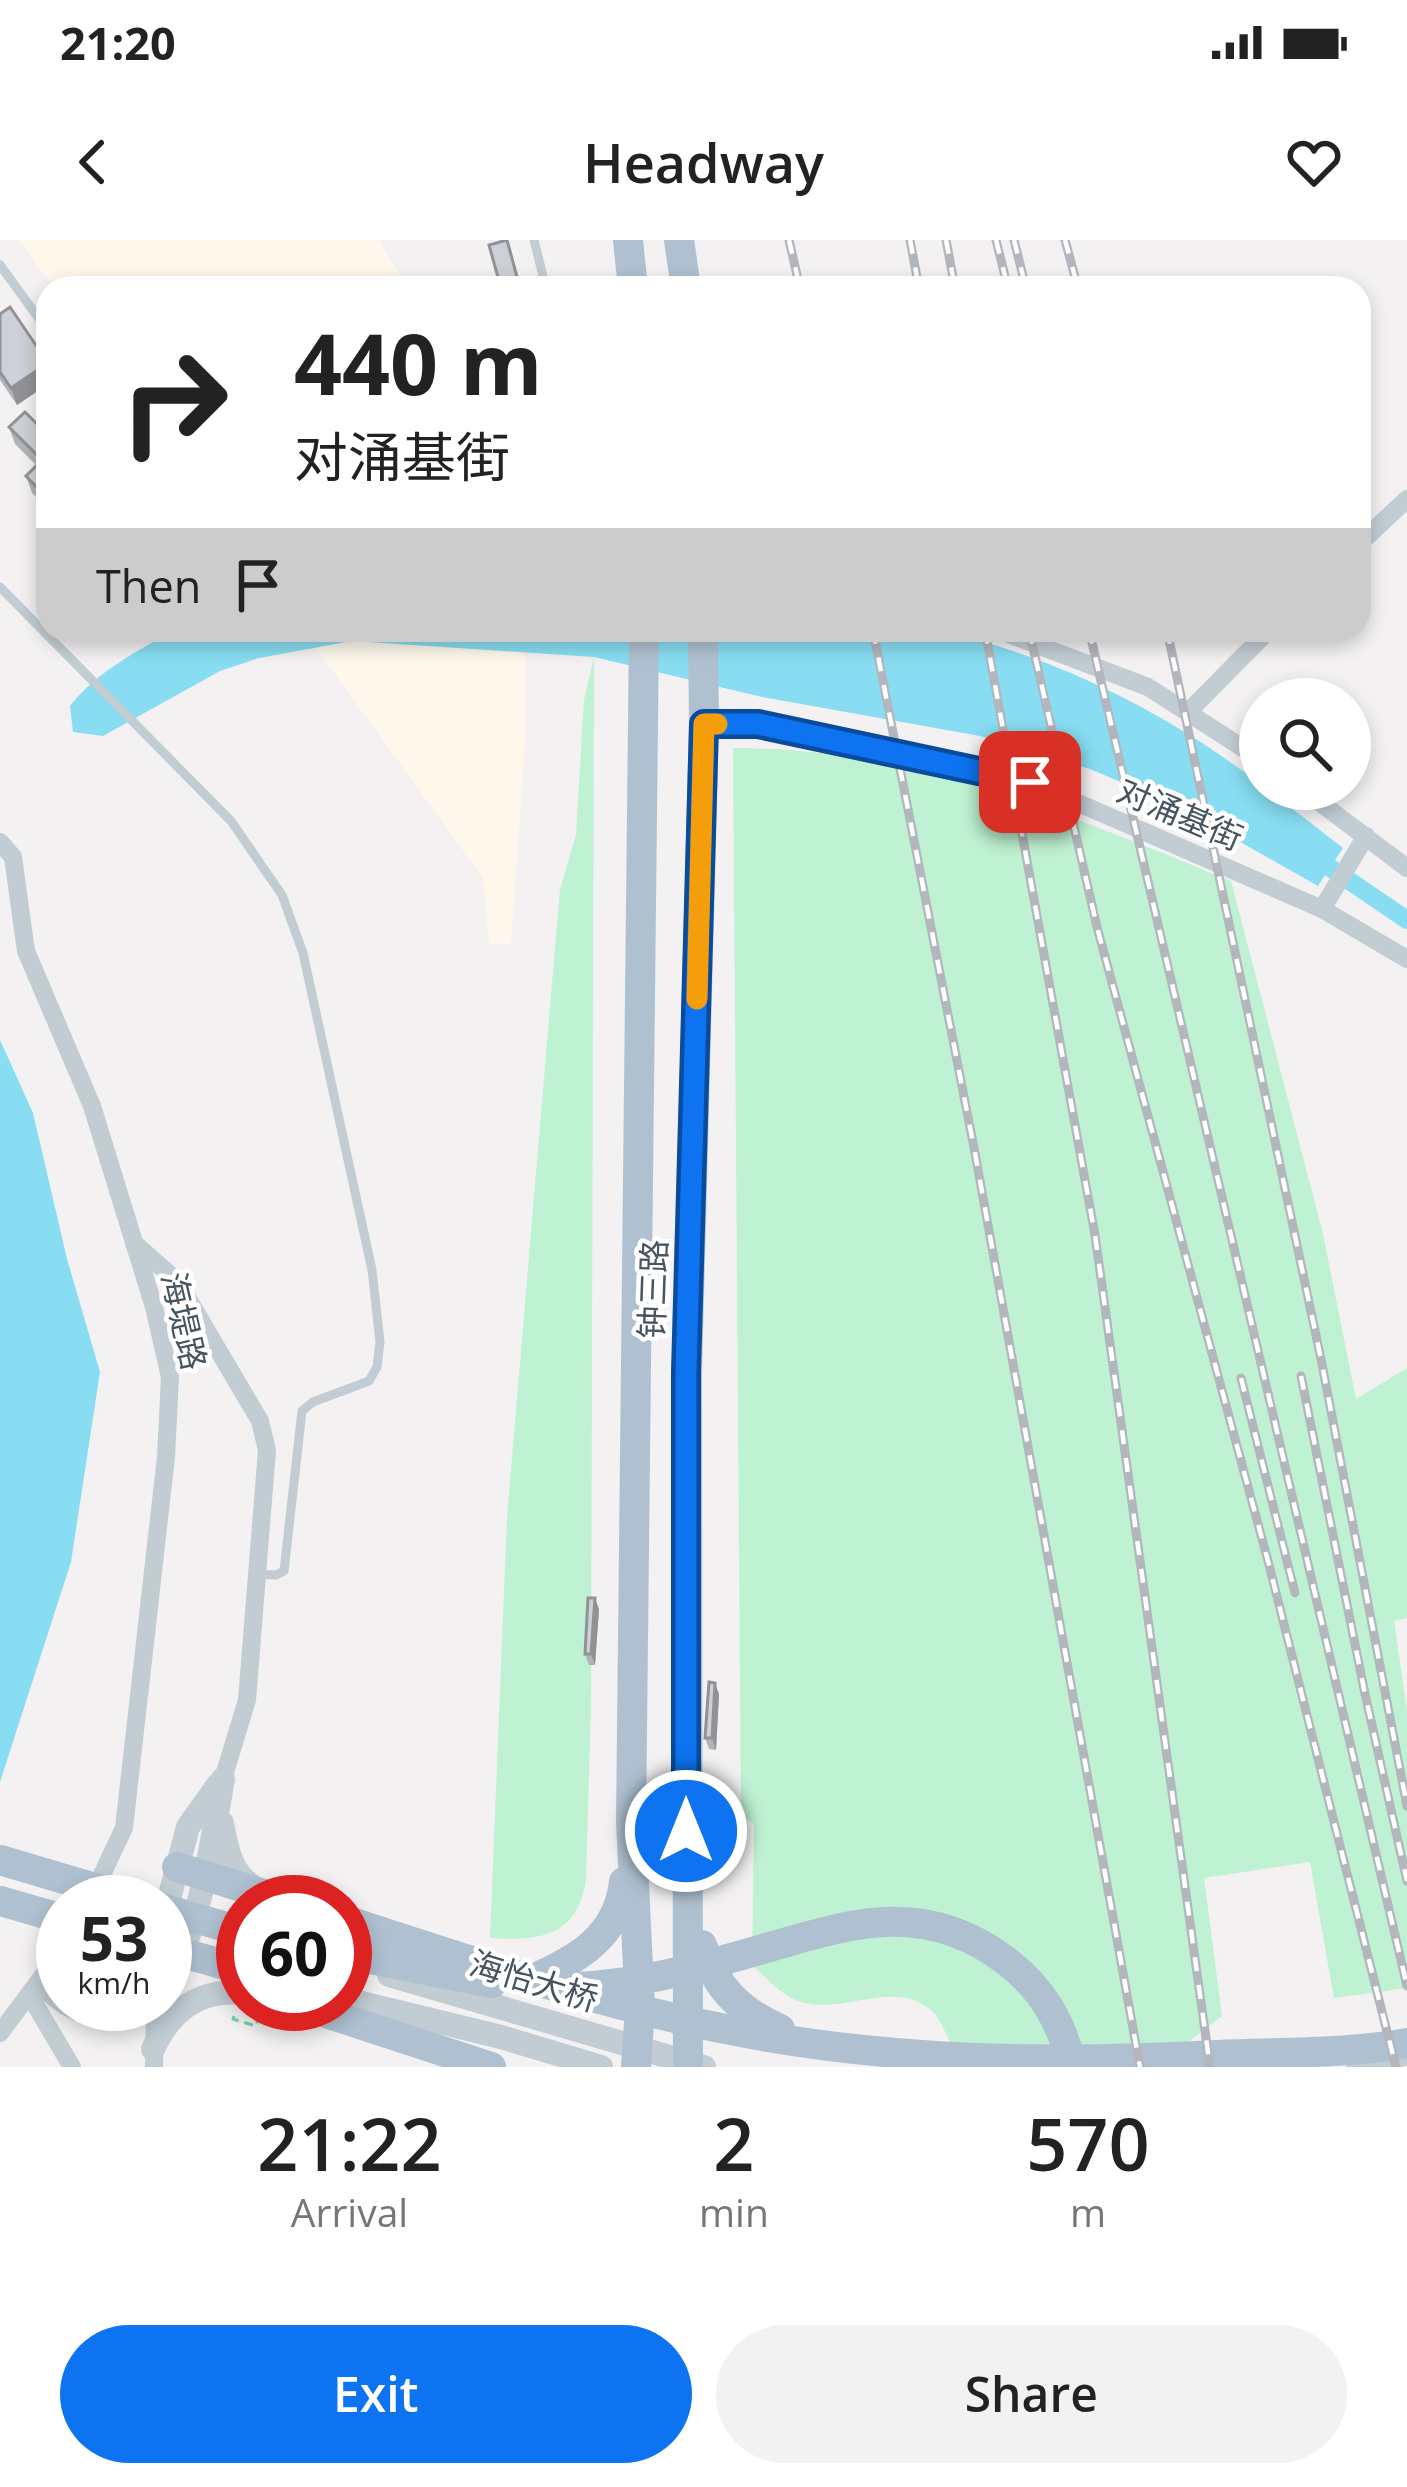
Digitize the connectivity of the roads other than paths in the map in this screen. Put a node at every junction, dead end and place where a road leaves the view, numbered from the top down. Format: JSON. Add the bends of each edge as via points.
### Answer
{"nodes":[{"id":1,"x":534,"y":240,"type":"edge"},
{"id":2,"x":628,"y":240,"type":"edge"},
{"id":3,"x":680,"y":240,"type":"edge"},
{"id":4,"x":0,"y":265,"type":"edge"},
{"id":5,"x":543,"y":276,"type":"edge"},
{"id":6,"x":632,"y":276,"type":"edge"},
{"id":7,"x":684,"y":276,"type":"edge"},
{"id":8,"x":36,"y":314,"type":"edge"},
{"id":9,"x":1407,"y":499,"type":"edge"},
{"id":10,"x":1371,"y":533,"type":"edge"},
{"id":11,"x":0,"y":587,"type":"edge"},
{"id":12,"x":36,"y":625,"type":"edge"},
{"id":13,"x":52,"y":642,"type":"edge"},
{"id":14,"x":643,"y":642,"type":"edge"},
{"id":15,"x":703,"y":642,"type":"edge"},
{"id":16,"x":1030,"y":642,"type":"edge"},
{"id":17,"x":1257,"y":642,"type":"edge"},
{"id":18,"x":1188,"y":712,"type":"junction"},
{"id":19,"x":704,"y":724,"type":"junction"},
{"id":20,"x":1239,"y":745,"type":"edge"},
{"id":21,"x":1331,"y":810,"type":"edge"},
{"id":22,"x":1366,"y":836,"type":"junction"},
{"id":23,"x":0,"y":842,"type":"edge"},
{"id":24,"x":1407,"y":868,"type":"edge"},
{"id":25,"x":1325,"y":904,"type":"junction"},
{"id":26,"x":1407,"y":959,"type":"edge"},
{"id":27,"x":134,"y":1243,"type":"junction"},
{"id":28,"x":255,"y":1574,"type":"junction"},
{"id":29,"x":223,"y":1779,"type":"junction"},
{"id":30,"x":631,"y":1822,"type":"junction"},
{"id":31,"x":686,"y":1831,"type":"junction"},
{"id":32,"x":0,"y":1860,"type":"edge"},
{"id":33,"x":192,"y":1871,"type":"junction"},
{"id":34,"x":51,"y":1875,"type":"edge"},
{"id":35,"x":102,"y":1875,"type":"edge"},
{"id":36,"x":189,"y":1875,"type":"edge"},
{"id":37,"x":239,"y":1875,"type":"edge"},
{"id":38,"x":216,"y":1879,"type":"edge"},
{"id":39,"x":0,"y":1901,"type":"edge"},
{"id":40,"x":691,"y":1910,"type":"junction"},
{"id":41,"x":36,"y":1911,"type":"edge"},
{"id":42,"x":192,"y":1926,"type":"edge"},
{"id":43,"x":372,"y":1929,"type":"edge"},
{"id":44,"x":372,"y":1962,"type":"edge"},
{"id":45,"x":372,"y":1966,"type":"edge"},
{"id":46,"x":530,"y":1979,"type":"junction"},
{"id":47,"x":36,"y":1986,"type":"edge"},
{"id":48,"x":34,"y":1989,"type":"junction"},
{"id":49,"x":216,"y":1992,"type":"edge"},
{"id":50,"x":372,"y":2006,"type":"edge"},
{"id":51,"x":640,"y":2009,"type":"junction"},
{"id":52,"x":372,"y":2011,"type":"edge"},
{"id":53,"x":689,"y":2021,"type":"junction"},
{"id":54,"x":372,"y":2028,"type":"edge"},
{"id":55,"x":0,"y":2033,"type":"edge"},
{"id":56,"x":806,"y":2043,"type":"junction"},
{"id":57,"x":1407,"y":2043,"type":"edge"},
{"id":58,"x":1407,"y":2054,"type":"edge"},
{"id":59,"x":153,"y":2058,"type":"edge"},
{"id":60,"x":71,"y":2067,"type":"edge"},
{"id":61,"x":494,"y":2067,"type":"edge"},
{"id":62,"x":601,"y":2067,"type":"edge"},
{"id":63,"x":636,"y":2067,"type":"edge"},
{"id":64,"x":688,"y":2067,"type":"edge"},
{"id":65,"x":704,"y":2067,"type":"edge"},
{"id":66,"x":761,"y":2067,"type":"edge"},
{"id":67,"x":1072,"y":2067,"type":"edge"},
{"id":68,"x":1358,"y":2067,"type":"edge"}],
"edges":[{"from":1,"to":5,"type":"lane"},
{"from":2,"to":6,"type":"main road"},
{"from":3,"to":7,"type":"main road"},
{"from":4,"to":8,"type":"lane"},
{"from":9,"to":10,"type":"street"},
{"from":11,"to":12,"type":"lane"},
{"from":13,"to":28,"type":"lane","via":[[240,832],[282,895],[303,953],[372,1270],[377,1367],[364,1384],[302,1411],[284,1571]]},
{"from":14,"to":30,"type":"main road","name":"钟三路"},
{"from":15,"to":19,"type":"main road","name":"钟三路"},
{"from":16,"to":18,"type":"street","via":[[1148,687]]},
{"from":17,"to":18,"type":"street"},
{"from":18,"to":20,"type":"street"},
{"from":19,"to":25,"type":"street","name":"对涌基街","via":[[758,724],[1030,782]]},
{"from":19,"to":31,"type":"main road","name":"钟三路","via":[[686,1372]]},
{"from":21,"to":22,"type":"street"},
{"from":22,"to":24,"type":"street"},
{"from":22,"to":25,"type":"street"},
{"from":23,"to":27,"type":"street","name":"海堤路","via":[[13,857],[26,951],[92,1106]]},
{"from":25,"to":26,"type":"street","name":"对涌基街"},
{"from":27,"to":28,"type":"street","via":[[178,1282],[260,1420],[267,1450]]},
{"from":27,"to":35,"type":"street","name":"海堤路","via":[[170,1377],[166,1457],[124,1828]]},
{"from":28,"to":29,"type":"street","via":[[247,1700]]},
{"from":29,"to":33,"type":"street"},
{"from":29,"to":37,"type":"street","via":[[221,1813]]},
{"from":30,"to":31,"type":"main road","via":[[641,1845],[666,1861]]},
{"from":30,"to":46,"type":"main road","via":[[611,1924],[591,1949]]},
{"from":30,"to":51,"type":"main road","name":"钟三路"},
{"from":31,"to":40,"type":"main road","name":"钟三路"},
{"from":32,"to":34,"type":"main road"},
{"from":33,"to":36,"type":"street"},
{"from":33,"to":38,"type":"main road"},
{"from":33,"to":42,"type":"street","via":[[201,1908]]},
{"from":39,"to":41,"type":"main road"},
{"from":40,"to":53,"type":"main road","name":"钟三路"},
{"from":40,"to":56,"type":"main road","via":[[721,1989]]},
{"from":43,"to":46,"type":"main road"},
{"from":44,"to":67,"type":"main road","via":[[532,1989],[585,1987],[680,1971],[848,1925],[938,1926],[984,1944],[1040,1993]]},
{"from":45,"to":65,"type":"street","name":"海怡大桥"},
{"from":46,"to":51,"type":"main road"},
{"from":47,"to":48,"type":"street"},
{"from":48,"to":55,"type":"street"},
{"from":48,"to":60,"type":"street"},
{"from":49,"to":59,"type":"street","via":[[164,2026]]},
{"from":50,"to":62,"type":"street","name":"海怡大桥"},
{"from":51,"to":53,"type":"main road"},
{"from":51,"to":63,"type":"main road","name":"钟三路"},
{"from":52,"to":61,"type":"main road","via":[[478,2053]]},
{"from":53,"to":56,"type":"main road"},
{"from":53,"to":64,"type":"main road","name":"钟三路"},
{"from":54,"to":61,"type":"main road"},
{"from":56,"to":57,"type":"main road","via":[[1055,2061]]},
{"from":56,"to":66,"type":"main road","via":[[780,2048]]},
{"from":58,"to":68,"type":"street"}]}
